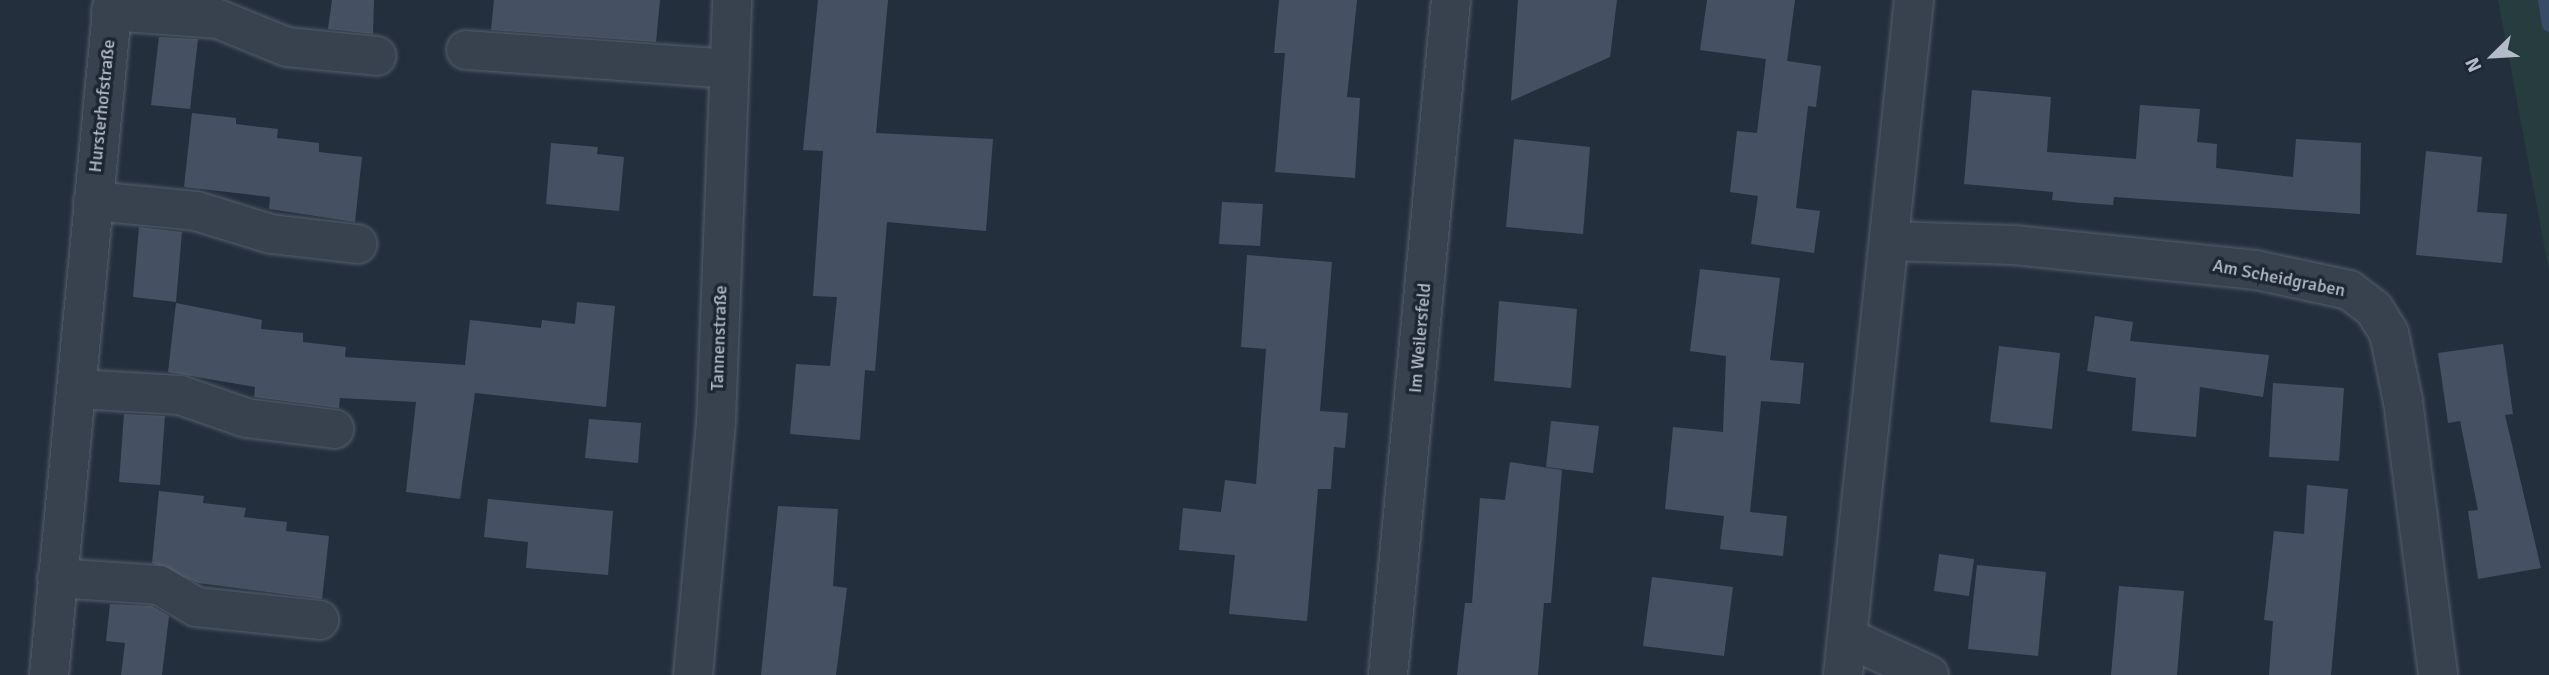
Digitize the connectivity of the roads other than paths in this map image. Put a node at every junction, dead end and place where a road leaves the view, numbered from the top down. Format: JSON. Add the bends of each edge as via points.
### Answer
{"nodes":[{"id":1,"x":732,"y":0,"type":"edge"},
{"id":2,"x":1451,"y":0,"type":"edge"},
{"id":3,"x":1914,"y":0,"type":"edge"},
{"id":4,"x":112,"y":5,"type":"edge"},
{"id":5,"x":466,"y":50,"type":"dead end"},
{"id":6,"x":377,"y":56,"type":"dead end"},
{"id":7,"x":729,"y":69,"type":"junction"},
{"id":8,"x":93,"y":201,"type":"junction"},
{"id":9,"x":1889,"y":241,"type":"junction"},
{"id":10,"x":357,"y":244,"type":"dead end"},
{"id":11,"x":76,"y":388,"type":"junction"},
{"id":12,"x":334,"y":429,"type":"dead end"},
{"id":13,"x":57,"y":578,"type":"junction"},
{"id":14,"x":318,"y":620,"type":"dead end"},
{"id":15,"x":1849,"y":638,"type":"junction"},
{"id":16,"x":49,"y":675,"type":"edge"},
{"id":17,"x":693,"y":675,"type":"edge"},
{"id":18,"x":1388,"y":675,"type":"edge"},
{"id":19,"x":1843,"y":675,"type":"edge"},
{"id":20,"x":1929,"y":675,"type":"edge"},
{"id":21,"x":2438,"y":675,"type":"edge"}],
"edges":[{"from":1,"to":7,"type":"street","name":"Tannenstraße"},
{"from":2,"to":18,"type":"street","name":"Im Weilersfeld"},
{"from":3,"to":9,"type":"street"},
{"from":4,"to":6,"type":"street","name":"Hursterhofstraße","via":[[218,19],[287,47]]},
{"from":4,"to":8,"type":"street","name":"Hursterhofstraße"},
{"from":5,"to":7,"type":"street"},
{"from":7,"to":17,"type":"street","name":"Tannenstraße","via":[[716,422]]},
{"from":8,"to":10,"type":"street","via":[[196,211],[271,234]]},
{"from":8,"to":11,"type":"street","name":"Hursterhofstraße"},
{"from":9,"to":15,"type":"street"},
{"from":9,"to":21,"type":"street","name":"Am Scheidgraben","via":[[2054,248],[2256,270],[2349,290],[2374,309],[2389,333],[2403,401]]},
{"from":11,"to":12,"type":"street","via":[[180,395],[246,418]]},
{"from":11,"to":13,"type":"street","name":"Hursterhofstraße"},
{"from":13,"to":14,"type":"street","via":[[159,585],[196,607]]},
{"from":13,"to":16,"type":"street","name":"Hursterhofstraße"},
{"from":15,"to":19,"type":"street"},
{"from":15,"to":20,"type":"street"}]}
